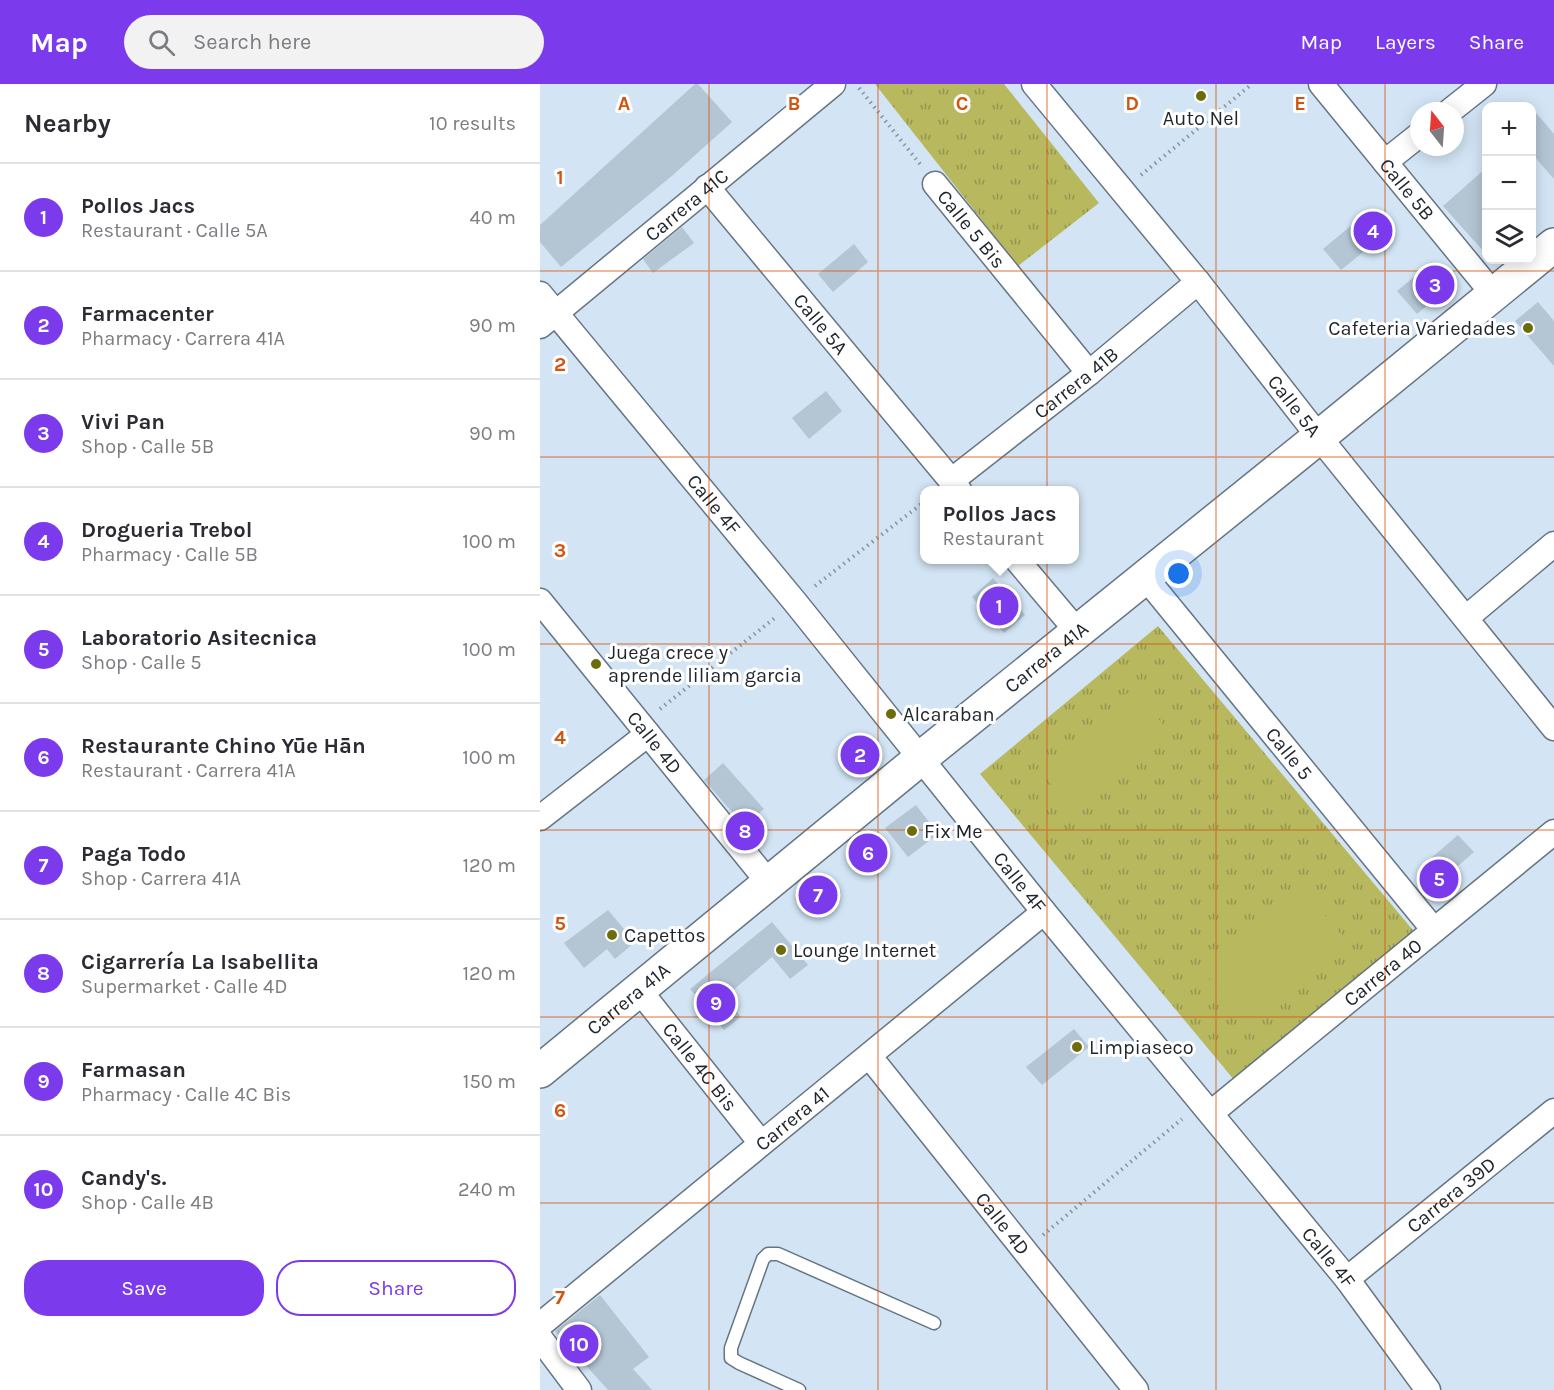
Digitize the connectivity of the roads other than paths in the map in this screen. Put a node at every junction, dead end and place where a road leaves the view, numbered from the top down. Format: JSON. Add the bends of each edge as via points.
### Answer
{"nodes":[{"id":1,"x":833,"y":84,"type":"edge"},
{"id":2,"x":1034,"y":84,"type":"edge"},
{"id":3,"x":1321,"y":84,"type":"edge"},
{"id":4,"x":1484,"y":84,"type":"edge"},
{"id":5,"x":1461,"y":102,"type":"edge"},
{"id":6,"x":1410,"y":142,"type":"edge"},
{"id":7,"x":1385,"y":162,"type":"junction"},
{"id":8,"x":935,"y":184,"type":"road end"},
{"id":9,"x":707,"y":187,"type":"junction"},
{"id":10,"x":1554,"y":245,"type":"edge"},
{"id":11,"x":1198,"y":282,"type":"junction"},
{"id":12,"x":540,"y":294,"type":"edge"},
{"id":13,"x":1494,"y":295,"type":"junction"},
{"id":14,"x":548,"y":320,"type":"edge"},
{"id":15,"x":1089,"y":373,"type":"junction"},
{"id":16,"x":1319,"y":437,"type":"junction"},
{"id":17,"x":955,"y":486,"type":"edge"},
{"id":18,"x":1554,"y":544,"type":"edge"},
{"id":19,"x":1020,"y":564,"type":"edge"},
{"id":20,"x":1145,"y":577,"type":"junction"},
{"id":21,"x":540,"y":601,"type":"edge"},
{"id":22,"x":1466,"y":618,"type":"junction"},
{"id":23,"x":1077,"y":632,"type":"junction"},
{"id":24,"x":1554,"y":728,"type":"edge"},
{"id":25,"x":648,"y":734,"type":"junction"},
{"id":26,"x":921,"y":758,"type":"junction"},
{"id":27,"x":540,"y":818,"type":"edge"},
{"id":28,"x":1554,"y":832,"type":"edge"},
{"id":29,"x":769,"y":883,"type":"junction"},
{"id":30,"x":1044,"y":912,"type":"junction"},
{"id":31,"x":1434,"y":930,"type":"junction"},
{"id":32,"x":639,"y":990,"type":"junction"},
{"id":33,"x":870,"y":1057,"type":"junction"},
{"id":34,"x":540,"y":1071,"type":"edge"},
{"id":35,"x":1206,"y":1108,"type":"junction"},
{"id":36,"x":1554,"y":1111,"type":"edge"},
{"id":37,"x":762,"y":1143,"type":"junction"},
{"id":38,"x":1347,"y":1279,"type":"junction"},
{"id":39,"x":934,"y":1323,"type":"dead end"},
{"id":40,"x":540,"y":1325,"type":"edge"},
{"id":41,"x":540,"y":1338,"type":"edge"},
{"id":42,"x":1427,"y":1389,"type":"edge"},
{"id":43,"x":579,"y":1390,"type":"edge"},
{"id":44,"x":799,"y":1390,"type":"edge"},
{"id":45,"x":1136,"y":1390,"type":"edge"}],
"edges":[{"from":1,"to":9,"type":"street","name":"Carrera 41C"},
{"from":2,"to":11,"type":"street","name":"Calle 5A"},
{"from":3,"to":7,"type":"street","name":"Calle 5B"},
{"from":4,"to":5,"type":"street"},
{"from":6,"to":7,"type":"street"},
{"from":7,"to":13,"type":"street","name":"Calle 5B"},
{"from":8,"to":15,"type":"street","name":"Calle 5 Bis"},
{"from":9,"to":14,"type":"street","name":"Carrera 41C"},
{"from":9,"to":17,"type":"street","name":"Calle 5A"},
{"from":10,"to":13,"type":"street","name":"Carrera 41A"},
{"from":11,"to":15,"type":"street","name":"Carrera 41B"},
{"from":11,"to":16,"type":"street","name":"Calle 5A"},
{"from":12,"to":14,"type":"street","name":"Calle 4F"},
{"from":13,"to":16,"type":"street","name":"Carrera 41A"},
{"from":14,"to":26,"type":"street","name":"Calle 4F","via":[[795,602]]},
{"from":15,"to":17,"type":"street","name":"Carrera 41B"},
{"from":16,"to":20,"type":"street","name":"Carrera 41A"},
{"from":16,"to":22,"type":"street","name":"Calle 5A"},
{"from":18,"to":22,"type":"street"},
{"from":19,"to":23,"type":"street"},
{"from":20,"to":23,"type":"street","name":"Carrera 41A"},
{"from":20,"to":31,"type":"street","name":"Calle 5"},
{"from":21,"to":25,"type":"street","name":"Calle 4D"},
{"from":22,"to":24,"type":"street","name":"Calle 5A"},
{"from":23,"to":26,"type":"street","name":"Carrera 41A"},
{"from":25,"to":27,"type":"street"},
{"from":25,"to":29,"type":"street","name":"Calle 4D"},
{"from":26,"to":29,"type":"street","name":"Carrera 41A"},
{"from":26,"to":30,"type":"street","name":"Calle 4F"},
{"from":28,"to":31,"type":"street","name":"Carrera 40"},
{"from":29,"to":32,"type":"street","name":"Carrera 41A"},
{"from":30,"to":33,"type":"street","name":"Carrera 41"},
{"from":30,"to":35,"type":"street","name":"Calle 4F"},
{"from":31,"to":35,"type":"street","name":"Carrera 40"},
{"from":32,"to":34,"type":"street","name":"Carrera 41A"},
{"from":32,"to":37,"type":"street","name":"Calle 4C Bis"},
{"from":33,"to":37,"type":"street","name":"Carrera 41"},
{"from":33,"to":45,"type":"street","name":"Calle 4D"},
{"from":35,"to":38,"type":"street","name":"Calle 4F"},
{"from":36,"to":38,"type":"street","name":"Carrera 39D"},
{"from":37,"to":40,"type":"street","name":"Carrera 41"},
{"from":38,"to":42,"type":"street","name":"Calle 4F"},
{"from":39,"to":44,"type":"lane","via":[[778,1254],[768,1254],[731,1348],[732,1358]]},
{"from":41,"to":43,"type":"street"}]}
